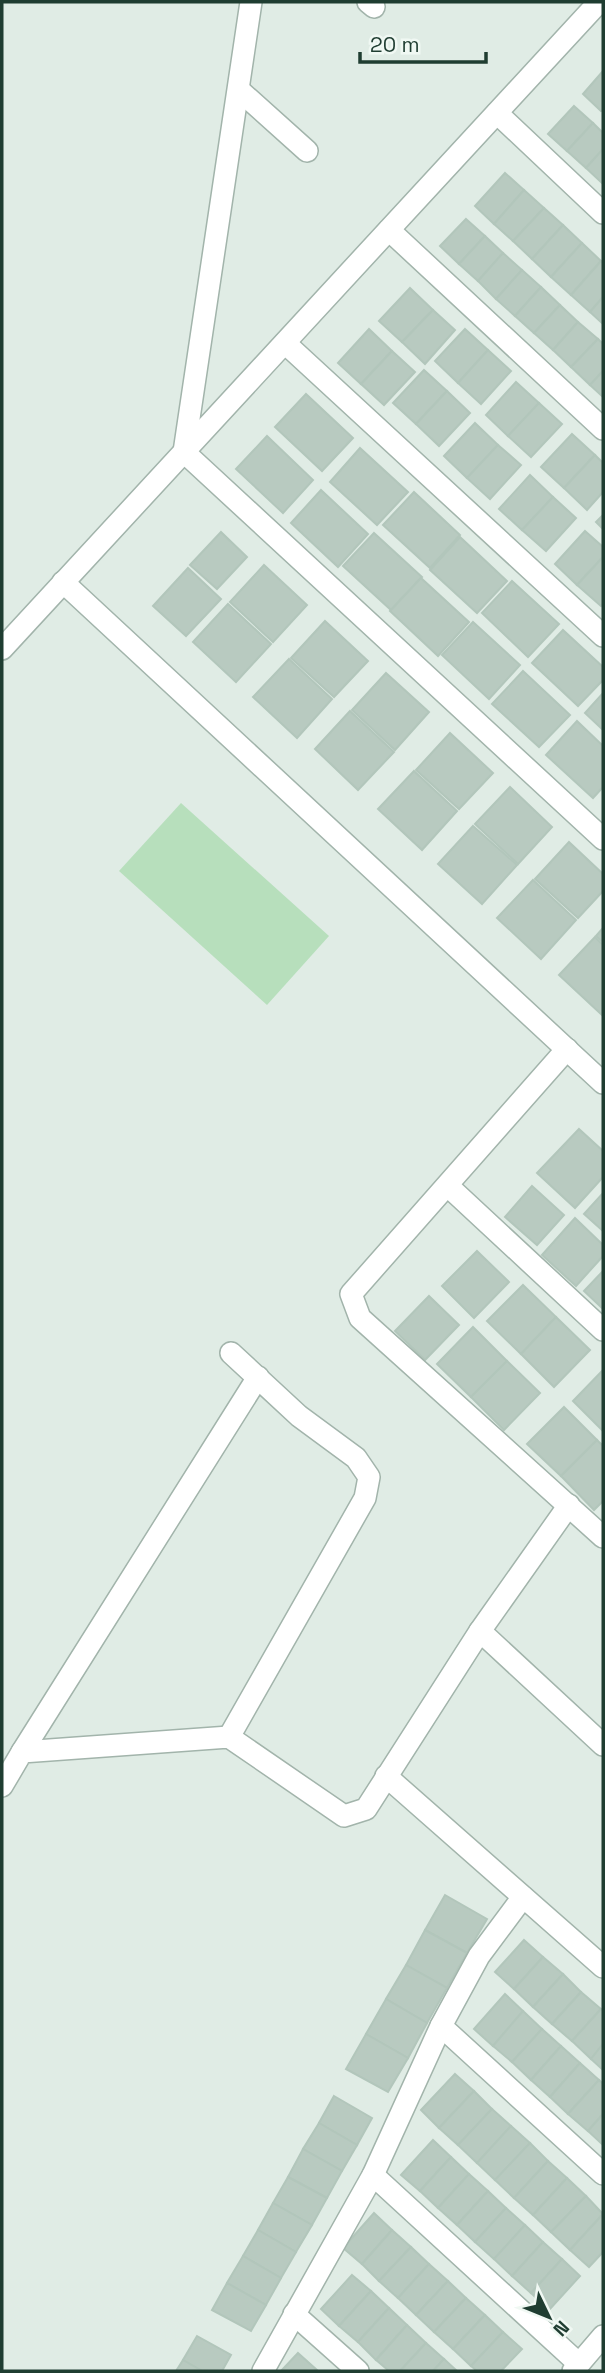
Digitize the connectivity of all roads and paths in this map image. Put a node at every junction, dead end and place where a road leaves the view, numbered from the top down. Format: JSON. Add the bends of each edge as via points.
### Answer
{"nodes":[{"id":1,"x":251,"y":2,"type":"edge"},
{"id":2,"x":599,"y":2,"type":"edge"},
{"id":3,"x":239,"y":90,"type":"junction"},
{"id":4,"x":497,"y":113,"type":"junction"},
{"id":5,"x":307,"y":151,"type":"dead end"},
{"id":6,"x":603,"y":213,"type":"edge"},
{"id":7,"x":389,"y":230,"type":"junction"},
{"id":8,"x":285,"y":343,"type":"junction"},
{"id":9,"x":603,"y":429,"type":"edge"},
{"id":10,"x":184,"y":452,"type":"junction"},
{"id":11,"x":63,"y":582,"type":"junction"},
{"id":12,"x":603,"y":636,"type":"edge"},
{"id":13,"x":2,"y":649,"type":"edge"},
{"id":14,"x":603,"y":839,"type":"edge"},
{"id":15,"x":566,"y":1049,"type":"junction"},
{"id":16,"x":599,"y":1072,"type":"edge"},
{"id":17,"x":448,"y":1186,"type":"junction"},
{"id":18,"x":603,"y":1330,"type":"edge"},
{"id":19,"x":231,"y":1353,"type":"dead end"},
{"id":20,"x":258,"y":1377,"type":"junction"},
{"id":21,"x":569,"y":1505,"type":"junction"},
{"id":22,"x":603,"y":1537,"type":"edge"},
{"id":23,"x":480,"y":1632,"type":"junction"},
{"id":24,"x":229,"y":1737,"type":"junction"},
{"id":25,"x":603,"y":1745,"type":"edge"},
{"id":26,"x":22,"y":1752,"type":"junction"},
{"id":27,"x":386,"y":1776,"type":"junction"},
{"id":28,"x":2,"y":1786,"type":"edge"},
{"id":29,"x":523,"y":1897,"type":"junction"},
{"id":30,"x":603,"y":1967,"type":"edge"},
{"id":31,"x":441,"y":2026,"type":"junction"},
{"id":32,"x":603,"y":2174,"type":"edge"},
{"id":33,"x":373,"y":2175,"type":"junction"},
{"id":34,"x":294,"y":2314,"type":"junction"},
{"id":35,"x":603,"y":2336,"type":"edge"},
{"id":36,"x":576,"y":2368,"type":"edge"},
{"id":37,"x":263,"y":2371,"type":"edge"},
{"id":38,"x":358,"y":2371,"type":"edge"}],
"edges":[{"from":1,"to":3,"type":"street"},
{"from":2,"to":4,"type":"street"},
{"from":3,"to":5,"type":"street"},
{"from":3,"to":10,"type":"street"},
{"from":4,"to":6,"type":"street"},
{"from":4,"to":7,"type":"street"},
{"from":7,"to":8,"type":"street"},
{"from":7,"to":9,"type":"street"},
{"from":8,"to":10,"type":"street"},
{"from":8,"to":12,"type":"street"},
{"from":10,"to":11,"type":"street"},
{"from":10,"to":14,"type":"street"},
{"from":11,"to":13,"type":"street"},
{"from":11,"to":15,"type":"street"},
{"from":15,"to":16,"type":"street"},
{"from":15,"to":17,"type":"street"},
{"from":17,"to":18,"type":"street"},
{"from":17,"to":21,"type":"street","via":[[351,1294],[360,1318]]},
{"from":19,"to":20,"type":"street"},
{"from":20,"to":24,"type":"street","via":[[299,1416],[356,1458],[369,1477],[365,1498]]},
{"from":20,"to":26,"type":"street"},
{"from":21,"to":22,"type":"street"},
{"from":21,"to":23,"type":"street"},
{"from":23,"to":25,"type":"street"},
{"from":23,"to":27,"type":"street"},
{"from":24,"to":26,"type":"street"},
{"from":24,"to":27,"type":"street","via":[[344,1816],[366,1809]]},
{"from":26,"to":28,"type":"street"},
{"from":27,"to":29,"type":"street"},
{"from":29,"to":30,"type":"street"},
{"from":29,"to":31,"type":"street","via":[[479,1956]]},
{"from":31,"to":32,"type":"street"},
{"from":31,"to":33,"type":"street"},
{"from":33,"to":34,"type":"street"},
{"from":33,"to":36,"type":"street"},
{"from":34,"to":37,"type":"street"},
{"from":34,"to":38,"type":"street"},
{"from":35,"to":36,"type":"street"}]}
